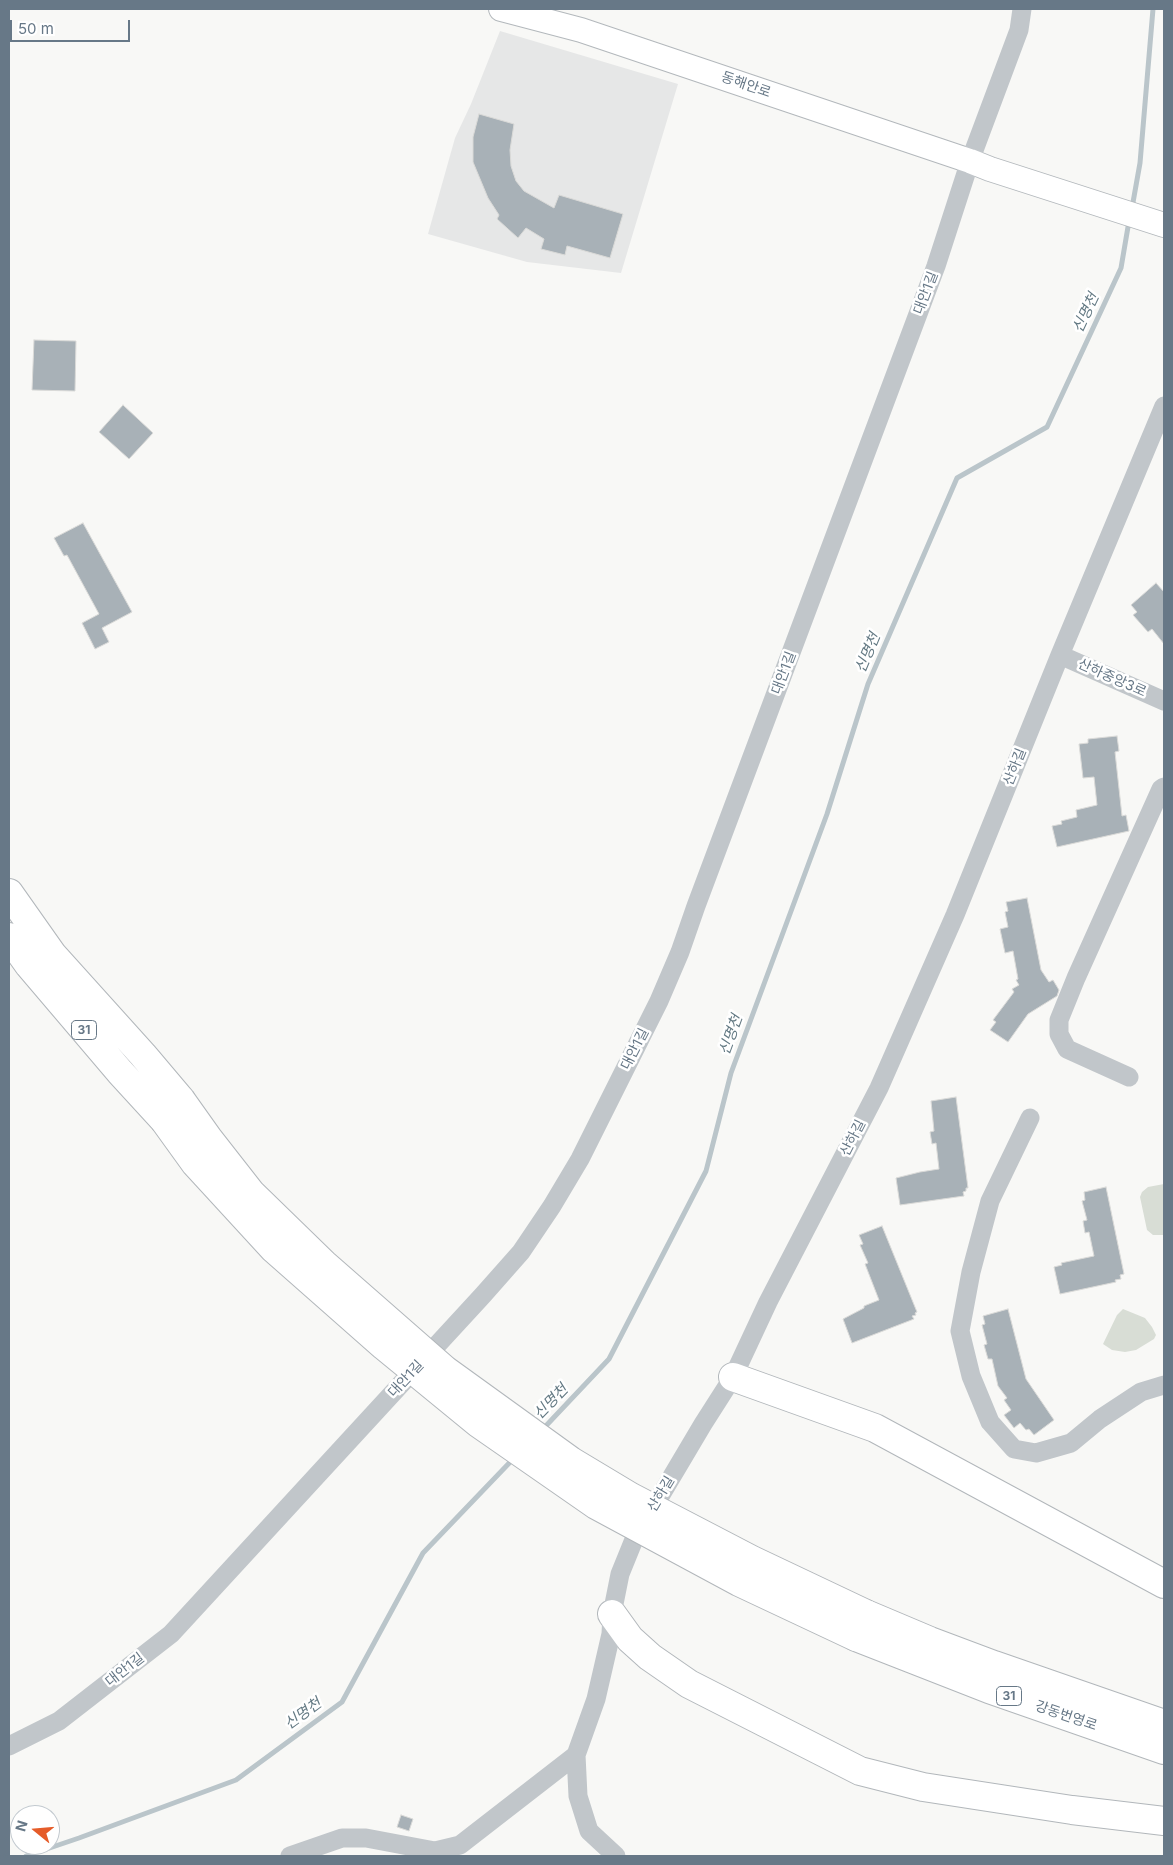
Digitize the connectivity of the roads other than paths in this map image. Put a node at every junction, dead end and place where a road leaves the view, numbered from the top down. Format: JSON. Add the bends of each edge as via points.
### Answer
{"nodes":[{"id":1,"x":501,"y":9,"type":"edge"},
{"id":2,"x":1022,"y":9,"type":"edge"},
{"id":3,"x":980,"y":165,"type":"junction"},
{"id":4,"x":1164,"y":225,"type":"edge"},
{"id":5,"x":1164,"y":406,"type":"edge"},
{"id":6,"x":1060,"y":655,"type":"junction"},
{"id":7,"x":1164,"y":701,"type":"edge"},
{"id":8,"x":1164,"y":787,"type":"edge"},
{"id":9,"x":9,"y":893,"type":"edge"},
{"id":10,"x":9,"y":937,"type":"edge"},
{"id":11,"x":1129,"y":1077,"type":"dead end"},
{"id":12,"x":172,"y":1110,"type":"junction"},
{"id":13,"x":1030,"y":1118,"type":"dead end"},
{"id":14,"x":733,"y":1377,"type":"junction"},
{"id":15,"x":1164,"y":1386,"type":"edge"},
{"id":16,"x":1164,"y":1584,"type":"edge"},
{"id":17,"x":612,"y":1614,"type":"junction"},
{"id":18,"x":861,"y":1625,"type":"junction"},
{"id":19,"x":1164,"y":1724,"type":"edge"},
{"id":20,"x":9,"y":1746,"type":"edge"},
{"id":21,"x":1164,"y":1750,"type":"edge"},
{"id":22,"x":576,"y":1754,"type":"junction"},
{"id":23,"x":1164,"y":1821,"type":"edge"},
{"id":24,"x":290,"y":1856,"type":"edge"},
{"id":25,"x":616,"y":1856,"type":"edge"}],
"edges":[{"from":1,"to":3,"type":"main road","name":"동해안로","via":[[581,30]]},
{"from":2,"to":3,"type":"street","name":"대안1길","via":[[1022,19]]},
{"from":3,"to":4,"type":"main road","name":"동해안로"},
{"from":3,"to":20,"type":"street","name":"대안1길","via":[[936,266],[680,952],[585,1150],[552,1206],[521,1252],[483,1295],[171,1634],[59,1721]]},
{"from":5,"to":6,"type":"street","name":"산하길"},
{"from":6,"to":7,"type":"street","name":"산하중앙3로"},
{"from":6,"to":14,"type":"street","name":"산하길","via":[[955,916],[879,1088],[768,1302]]},
{"from":8,"to":11,"type":"street","via":[[1059,1020],[1059,1034],[1067,1049]]},
{"from":9,"to":12,"type":"highway","via":[[52,954],[143,1055]]},
{"from":10,"to":12,"type":"highway","number":"31","via":[[120,1072]]},
{"from":12,"to":18,"type":"highway","bridge":true,"via":[[208,1138],[251,1193],[324,1264],[445,1370],[571,1462],[752,1560]]},
{"from":13,"to":15,"type":"street","via":[[990,1201],[971,1272],[960,1331],[971,1376],[990,1422],[1014,1449],[1036,1453],[1071,1443],[1141,1392]]},
{"from":14,"to":16,"type":"highway","via":[[875,1428]]},
{"from":14,"to":17,"type":"street","name":"산하길","via":[[633,1542],[620,1574]]},
{"from":17,"to":22,"type":"street","name":"산하길","via":[[611,1634],[596,1699]]},
{"from":17,"to":23,"type":"highway","via":[[630,1639],[689,1684],[860,1771],[922,1787]]},
{"from":18,"to":19,"type":"highway","name":"강동번영로","via":[[930,1641]]},
{"from":18,"to":21,"type":"highway","name":"강동번영로","number":"31","via":[[989,1689]]},
{"from":22,"to":24,"type":"street","via":[[460,1845],[435,1851],[366,1838],[342,1838]]},
{"from":22,"to":25,"type":"street","name":"산하길","via":[[578,1796],[589,1832]]}]}
